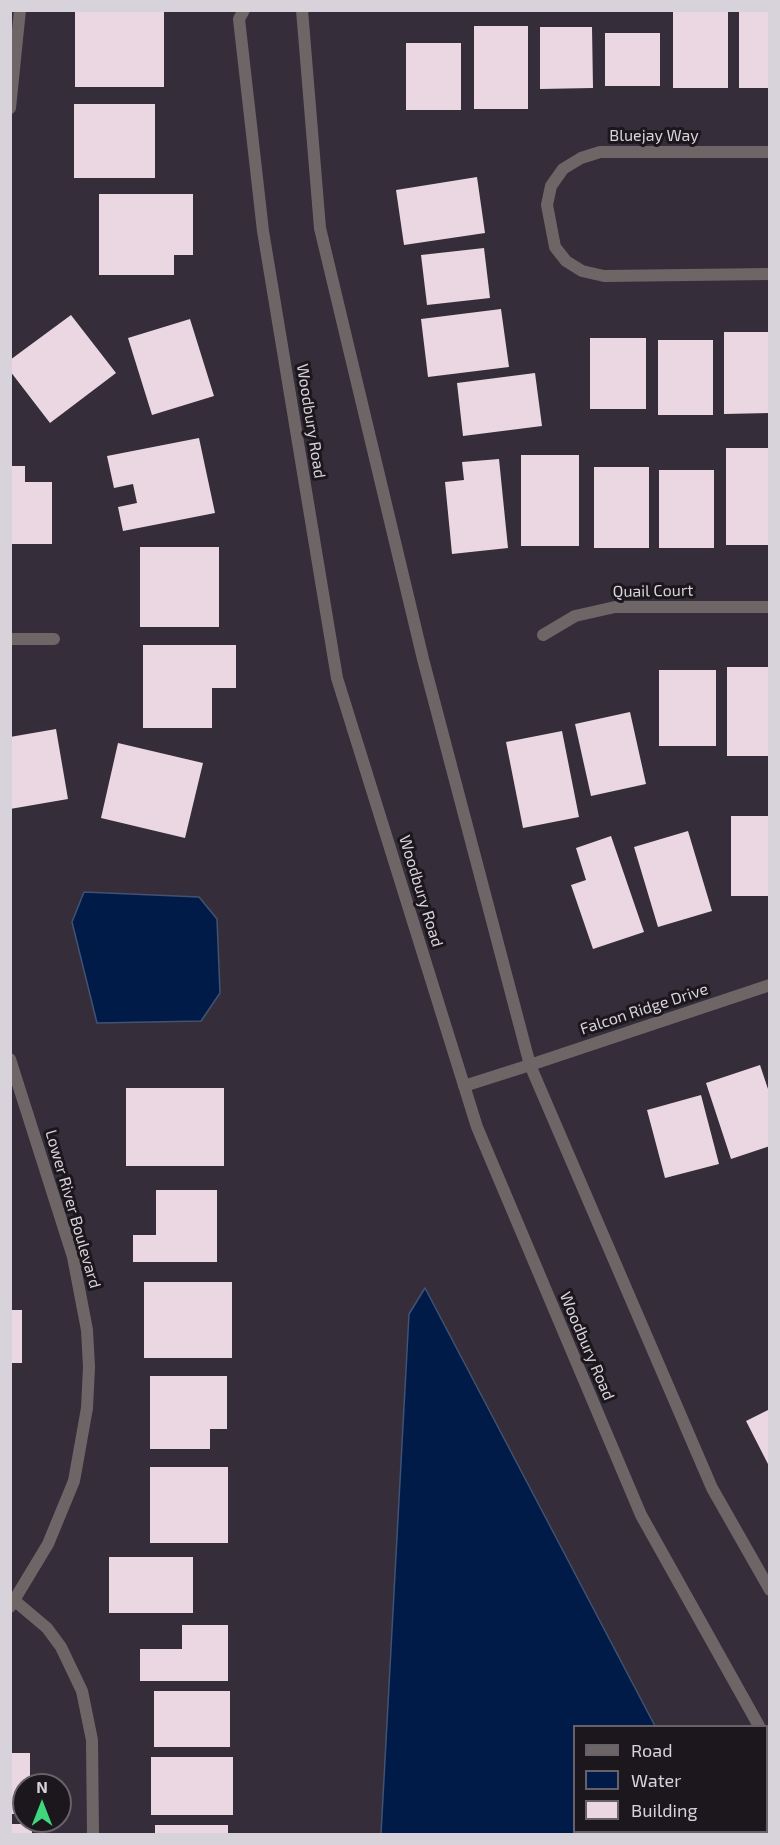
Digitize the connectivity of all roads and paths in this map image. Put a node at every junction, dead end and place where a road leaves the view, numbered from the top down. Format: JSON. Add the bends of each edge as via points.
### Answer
{"nodes":[{"id":1,"x":20,"y":10,"type":"edge"},
{"id":2,"x":244,"y":10,"type":"edge"},
{"id":3,"x":302,"y":10,"type":"edge"},
{"id":4,"x":10,"y":108,"type":"edge"},
{"id":5,"x":770,"y":152,"type":"edge"},
{"id":6,"x":770,"y":274,"type":"edge"},
{"id":7,"x":770,"y":607,"type":"edge"},
{"id":8,"x":543,"y":634,"type":"dead end"},
{"id":9,"x":10,"y":639,"type":"edge"},
{"id":10,"x":54,"y":639,"type":"dead end"},
{"id":11,"x":770,"y":985,"type":"edge"},
{"id":12,"x":10,"y":1059,"type":"edge"},
{"id":13,"x":530,"y":1065,"type":"junction"},
{"id":14,"x":464,"y":1086,"type":"junction"},
{"id":15,"x":770,"y":1590,"type":"edge"},
{"id":16,"x":13,"y":1604,"type":"edge"},
{"id":17,"x":758,"y":1725,"type":"edge"},
{"id":18,"x":93,"y":1834,"type":"edge"}],
"edges":[{"from":1,"to":4,"type":"street"},
{"from":2,"to":14,"type":"street","name":"Woodbury Road","via":[[239,19],[263,231],[337,678]]},
{"from":3,"to":13,"type":"street","via":[[320,228],[423,659]]},
{"from":5,"to":6,"type":"street","name":"Bluejay Way","via":[[600,152],[563,169],[551,186],[547,205],[555,246],[566,261],[582,271],[604,276]]},
{"from":7,"to":8,"type":"street","name":"Quail Court","via":[[615,607],[575,616]]},
{"from":9,"to":10,"type":"street"},
{"from":11,"to":13,"type":"street","name":"Falcon Ridge Drive"},
{"from":12,"to":16,"type":"street","name":"Lower River Boulevard","via":[[73,1257],[87,1330],[89,1367],[87,1408],[74,1481],[48,1544]]},
{"from":13,"to":14,"type":"street","name":"Falcon Ridge Drive"},
{"from":13,"to":15,"type":"street","via":[[712,1488]]},
{"from":14,"to":17,"type":"street","name":"Woodbury Road","via":[[477,1127],[641,1515]]},
{"from":16,"to":18,"type":"street","via":[[47,1628],[61,1647],[82,1691],[92,1740]]}]}
